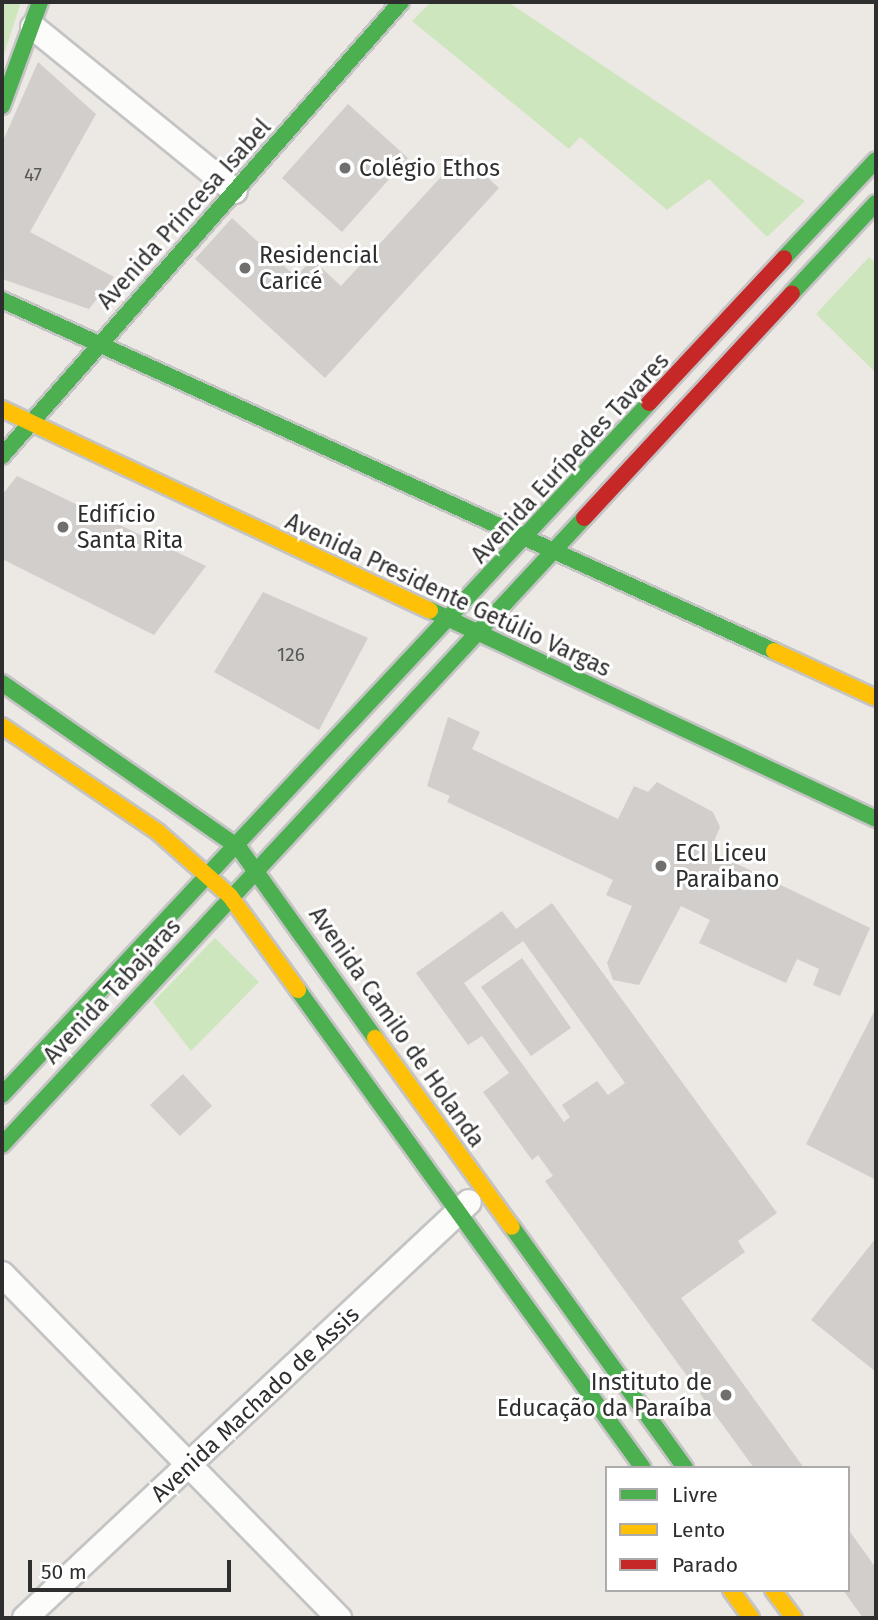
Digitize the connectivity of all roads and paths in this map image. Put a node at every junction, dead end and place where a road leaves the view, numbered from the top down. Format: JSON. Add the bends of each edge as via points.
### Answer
{"nodes":[{"id":1,"x":40,"y":2,"type":"edge"},
{"id":2,"x":401,"y":2,"type":"edge"},
{"id":3,"x":33,"y":27,"type":"junction"},
{"id":4,"x":2,"y":106,"type":"edge"},
{"id":5,"x":876,"y":160,"type":"edge"},
{"id":6,"x":235,"y":191,"type":"junction"},
{"id":7,"x":876,"y":203,"type":"edge"},
{"id":8,"x":3,"y":300,"type":"edge"},
{"id":9,"x":96,"y":346,"type":"junction"},
{"id":10,"x":2,"y":409,"type":"edge"},
{"id":11,"x":31,"y":422,"type":"junction"},
{"id":12,"x":2,"y":456,"type":"edge"},
{"id":13,"x":529,"y":536,"type":"junction"},
{"id":14,"x":557,"y":550,"type":"junction"},
{"id":15,"x":448,"y":620,"type":"junction"},
{"id":16,"x":477,"y":636,"type":"junction"},
{"id":17,"x":2,"y":683,"type":"edge"},
{"id":18,"x":876,"y":698,"type":"edge"},
{"id":19,"x":2,"y":726,"type":"edge"},
{"id":20,"x":876,"y":819,"type":"edge"},
{"id":21,"x":239,"y":848,"type":"junction"},
{"id":22,"x":257,"y":869,"type":"junction"},
{"id":23,"x":211,"y":875,"type":"junction"},
{"id":24,"x":230,"y":896,"type":"junction"},
{"id":25,"x":2,"y":1095,"type":"edge"},
{"id":26,"x":2,"y":1145,"type":"edge"},
{"id":27,"x":484,"y":1190,"type":"junction"},
{"id":28,"x":458,"y":1209,"type":"junction"},
{"id":29,"x":2,"y":1274,"type":"edge"},
{"id":30,"x":191,"y":1465,"type":"junction"},
{"id":31,"x":642,"y":1466,"type":"edge"},
{"id":32,"x":684,"y":1466,"type":"edge"},
{"id":33,"x":732,"y":1592,"type":"edge"},
{"id":34,"x":774,"y":1592,"type":"edge"},
{"id":35,"x":26,"y":1618,"type":"edge"},
{"id":36,"x":339,"y":1618,"type":"edge"},
{"id":37,"x":751,"y":1618,"type":"edge"},
{"id":38,"x":793,"y":1618,"type":"edge"}],
"edges":[{"from":1,"to":3,"type":"main road"},
{"from":2,"to":6,"type":"main road","name":"Avenida Princesa Isabel"},
{"from":3,"to":4,"type":"main road"},
{"from":3,"to":6,"type":"street"},
{"from":5,"to":13,"type":"main road","name":"Avenida Eurípedes Tavares"},
{"from":6,"to":9,"type":"main road","name":"Avenida Princesa Isabel"},
{"from":7,"to":14,"type":"main road"},
{"from":8,"to":9,"type":"main road"},
{"from":9,"to":11,"type":"main road","name":"Avenida Princesa Isabel"},
{"from":9,"to":13,"type":"main road"},
{"from":10,"to":11,"type":"main road","name":"Avenida Presidente Getúlio Vargas"},
{"from":11,"to":12,"type":"main road","name":"Avenida Princesa Isabel"},
{"from":11,"to":15,"type":"main road","name":"Avenida Presidente Getúlio Vargas"},
{"from":13,"to":14,"type":"main road"},
{"from":13,"to":15,"type":"main road","name":"Avenida Eurípedes Tavares"},
{"from":14,"to":16,"type":"main road"},
{"from":14,"to":18,"type":"main road"},
{"from":15,"to":16,"type":"main road","name":"Avenida Presidente Getúlio Vargas"},
{"from":15,"to":21,"type":"main road","name":"Avenida Eurípedes Tavares"},
{"from":16,"to":20,"type":"main road","name":"Avenida Presidente Getúlio Vargas"},
{"from":16,"to":22,"type":"main road"},
{"from":17,"to":21,"type":"main road","name":"Avenida Camilo de Holanda"},
{"from":19,"to":23,"type":"main road"},
{"from":21,"to":22,"type":"main road","name":"Avenida Camilo de Holanda"},
{"from":21,"to":23,"type":"main road","name":"Avenida Tabajaras"},
{"from":22,"to":24,"type":"main road","name":"Avenida Tabajaras"},
{"from":22,"to":27,"type":"main road","name":"Avenida Camilo de Holanda"},
{"from":23,"to":24,"type":"main road"},
{"from":23,"to":25,"type":"main road","name":"Avenida Tabajaras"},
{"from":24,"to":26,"type":"main road","name":"Avenida Tabajaras"},
{"from":24,"to":28,"type":"main road"},
{"from":27,"to":28,"type":"street","name":"Avenida Machado de Assis"},
{"from":27,"to":32,"type":"main road","name":"Avenida Camilo de Holanda"},
{"from":28,"to":30,"type":"street","name":"Avenida Machado de Assis"},
{"from":28,"to":31,"type":"main road"},
{"from":29,"to":30,"type":"street"},
{"from":30,"to":35,"type":"street","name":"Avenida Machado de Assis"},
{"from":30,"to":36,"type":"street"},
{"from":33,"to":37,"type":"main road"},
{"from":34,"to":38,"type":"main road"}]}
